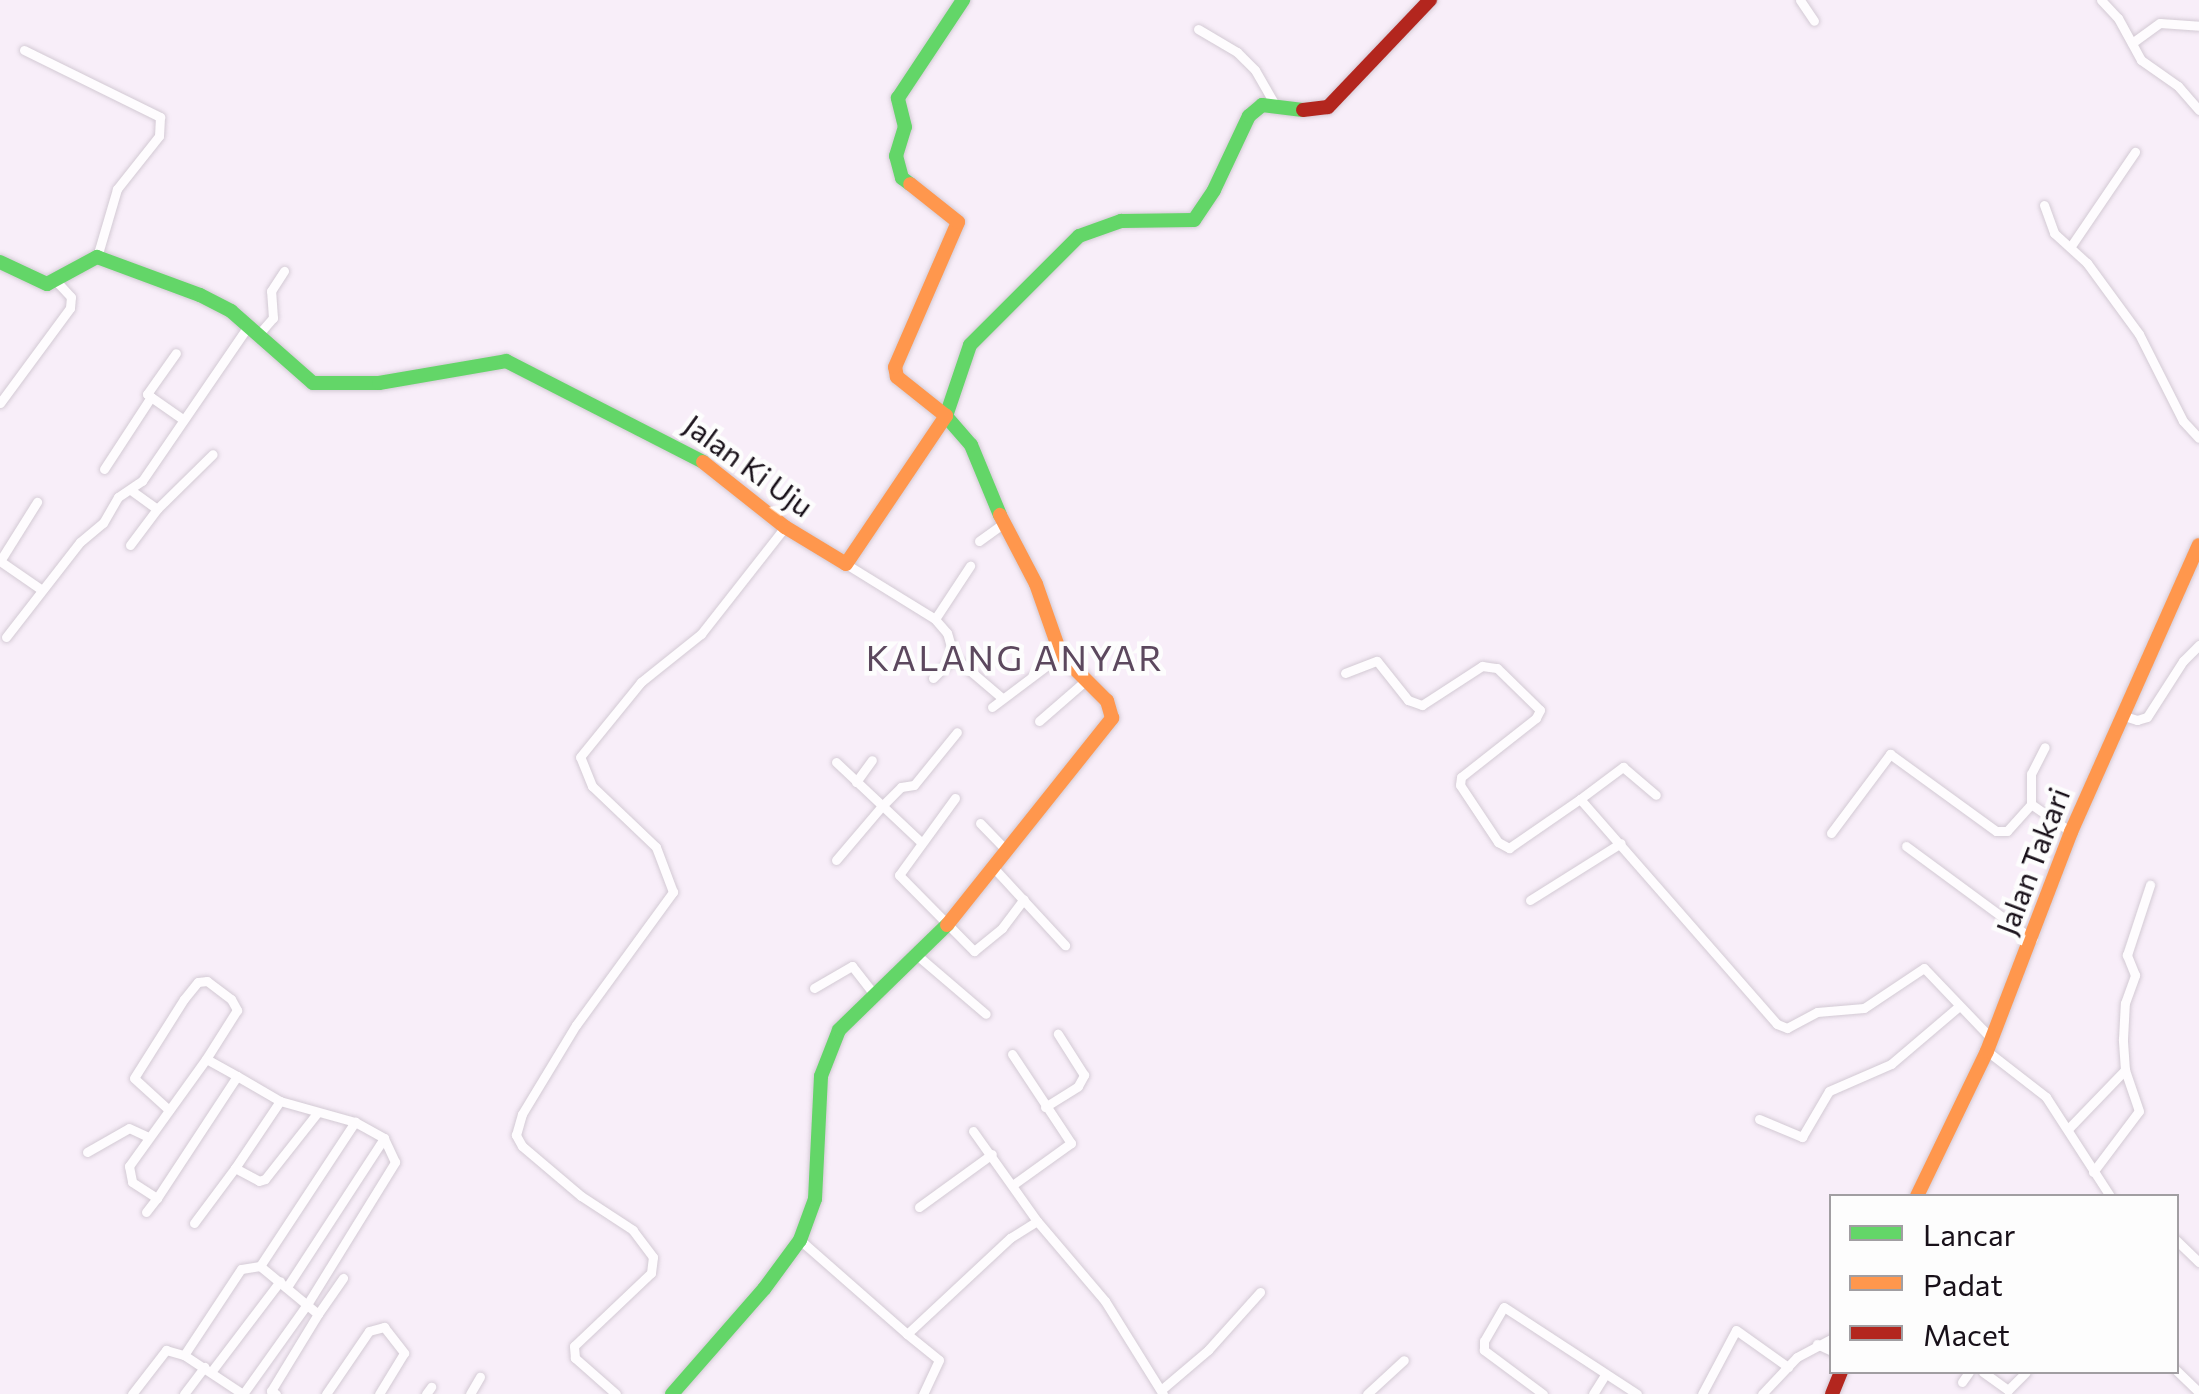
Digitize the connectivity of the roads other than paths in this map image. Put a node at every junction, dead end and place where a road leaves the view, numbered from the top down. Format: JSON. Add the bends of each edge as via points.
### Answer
{"nodes":[{"id":1,"x":963,"y":0,"type":"edge"},
{"id":2,"x":1430,"y":0,"type":"edge"},
{"id":3,"x":1800,"y":0,"type":"edge"},
{"id":4,"x":2101,"y":0,"type":"edge"},
{"id":5,"x":1814,"y":22,"type":"dead end"},
{"id":6,"x":2199,"y":26,"type":"edge"},
{"id":7,"x":1198,"y":29,"type":"dead end"},
{"id":8,"x":2132,"y":42,"type":"junction"},
{"id":9,"x":24,"y":50,"type":"dead end"},
{"id":10,"x":1274,"y":103,"type":"junction"},
{"id":11,"x":2199,"y":110,"type":"edge"},
{"id":12,"x":2135,"y":152,"type":"dead end"},
{"id":13,"x":2044,"y":205,"type":"dead end"},
{"id":14,"x":2071,"y":246,"type":"junction"},
{"id":15,"x":96,"y":256,"type":"junction"},
{"id":16,"x":0,"y":262,"type":"edge"},
{"id":17,"x":284,"y":271,"type":"dead end"},
{"id":18,"x":56,"y":280,"type":"junction"},
{"id":19,"x":253,"y":330,"type":"junction"},
{"id":20,"x":176,"y":353,"type":"dead end"},
{"id":21,"x":151,"y":397,"type":"junction"},
{"id":22,"x":0,"y":403,"type":"edge"},
{"id":23,"x":946,"y":416,"type":"junction"},
{"id":24,"x":182,"y":419,"type":"junction"},
{"id":25,"x":2199,"y":438,"type":"edge"},
{"id":26,"x":214,"y":454,"type":"dead end"},
{"id":27,"x":104,"y":469,"type":"dead end"},
{"id":28,"x":132,"y":492,"type":"junction"},
{"id":29,"x":37,"y":502,"type":"dead end"},
{"id":30,"x":157,"y":510,"type":"junction"},
{"id":31,"x":1004,"y":523,"type":"junction"},
{"id":32,"x":785,"y":527,"type":"junction"},
{"id":33,"x":979,"y":541,"type":"dead end"},
{"id":34,"x":2199,"y":545,"type":"edge"},
{"id":35,"x":130,"y":546,"type":"dead end"},
{"id":36,"x":0,"y":561,"type":"edge"},
{"id":37,"x":846,"y":564,"type":"junction"},
{"id":38,"x":970,"y":566,"type":"dead end"},
{"id":39,"x":42,"y":590,"type":"junction"},
{"id":40,"x":935,"y":619,"type":"junction"},
{"id":41,"x":6,"y":637,"type":"dead end"},
{"id":42,"x":2199,"y":646,"type":"edge"},
{"id":43,"x":1061,"y":655,"type":"junction"},
{"id":44,"x":954,"y":657,"type":"junction"},
{"id":45,"x":1344,"y":673,"type":"dead end"},
{"id":46,"x":933,"y":678,"type":"dead end"},
{"id":47,"x":1084,"y":682,"type":"junction"},
{"id":48,"x":1002,"y":698,"type":"junction"},
{"id":49,"x":992,"y":707,"type":"dead end"},
{"id":50,"x":2124,"y":716,"type":"junction"},
{"id":51,"x":1039,"y":721,"type":"dead end"},
{"id":52,"x":957,"y":732,"type":"dead end"},
{"id":53,"x":2045,"y":748,"type":"dead end"},
{"id":54,"x":872,"y":760,"type":"dead end"},
{"id":55,"x":836,"y":762,"type":"dead end"},
{"id":56,"x":856,"y":782,"type":"junction"},
{"id":57,"x":1656,"y":796,"type":"dead end"},
{"id":58,"x":955,"y":798,"type":"dead end"},
{"id":59,"x":1580,"y":800,"type":"junction"},
{"id":60,"x":2030,"y":804,"type":"junction"},
{"id":61,"x":882,"y":806,"type":"junction"},
{"id":62,"x":980,"y":824,"type":"dead end"},
{"id":63,"x":2071,"y":832,"type":"junction"},
{"id":64,"x":1831,"y":833,"type":"dead end"},
{"id":65,"x":921,"y":842,"type":"junction"},
{"id":66,"x":1622,"y":843,"type":"junction"},
{"id":67,"x":1906,"y":846,"type":"dead end"},
{"id":68,"x":1004,"y":848,"type":"junction"},
{"id":69,"x":836,"y":860,"type":"dead end"},
{"id":70,"x":992,"y":866,"type":"junction"},
{"id":71,"x":2150,"y":885,"type":"dead end"},
{"id":72,"x":1024,"y":899,"type":"junction"},
{"id":73,"x":1530,"y":900,"type":"dead end"},
{"id":74,"x":945,"y":927,"type":"junction"},
{"id":75,"x":2032,"y":939,"type":"junction"},
{"id":76,"x":1064,"y":945,"type":"dead end"},
{"id":77,"x":918,"y":956,"type":"junction"},
{"id":78,"x":814,"y":988,"type":"dead end"},
{"id":79,"x":874,"y":994,"type":"junction"},
{"id":80,"x":1958,"y":1007,"type":"junction"},
{"id":81,"x":986,"y":1014,"type":"dead end"},
{"id":82,"x":1058,"y":1034,"type":"dead end"},
{"id":83,"x":1989,"y":1045,"type":"junction"},
{"id":84,"x":1012,"y":1054,"type":"dead end"},
{"id":85,"x":206,"y":1059,"type":"junction"},
{"id":86,"x":2125,"y":1070,"type":"junction"},
{"id":87,"x":237,"y":1076,"type":"junction"},
{"id":88,"x":280,"y":1101,"type":"junction"},
{"id":89,"x":1046,"y":1108,"type":"junction"},
{"id":90,"x":169,"y":1110,"type":"junction"},
{"id":91,"x":318,"y":1112,"type":"junction"},
{"id":92,"x":1759,"y":1120,"type":"dead end"},
{"id":93,"x":355,"y":1122,"type":"junction"},
{"id":94,"x":2069,"y":1128,"type":"junction"},
{"id":95,"x":973,"y":1131,"type":"dead end"},
{"id":96,"x":148,"y":1137,"type":"junction"},
{"id":97,"x":384,"y":1138,"type":"junction"},
{"id":98,"x":87,"y":1152,"type":"dead end"},
{"id":99,"x":992,"y":1154,"type":"junction"},
{"id":100,"x":236,"y":1168,"type":"junction"},
{"id":101,"x":2093,"y":1172,"type":"junction"},
{"id":102,"x":1014,"y":1184,"type":"junction"},
{"id":103,"x":2098,"y":1192,"type":"edge"},
{"id":104,"x":1917,"y":1194,"type":"edge"},
{"id":105,"x":156,"y":1198,"type":"junction"},
{"id":106,"x":919,"y":1207,"type":"dead end"},
{"id":107,"x":146,"y":1212,"type":"dead end"},
{"id":108,"x":1037,"y":1220,"type":"junction"},
{"id":109,"x":194,"y":1223,"type":"dead end"},
{"id":110,"x":800,"y":1240,"type":"junction"},
{"id":111,"x":2179,"y":1243,"type":"edge"},
{"id":112,"x":2199,"y":1262,"type":"edge"},
{"id":113,"x":260,"y":1266,"type":"junction"},
{"id":114,"x":343,"y":1278,"type":"dead end"},
{"id":115,"x":284,"y":1284,"type":"junction"},
{"id":116,"x":1260,"y":1292,"type":"dead end"},
{"id":117,"x":308,"y":1303,"type":"junction"},
{"id":118,"x":318,"y":1314,"type":"junction"},
{"id":119,"x":908,"y":1334,"type":"junction"},
{"id":120,"x":1829,"y":1339,"type":"edge"},
{"id":121,"x":1817,"y":1344,"type":"junction"},
{"id":122,"x":1829,"y":1350,"type":"edge"},
{"id":123,"x":184,"y":1356,"type":"junction"},
{"id":124,"x":1404,"y":1360,"type":"dead end"},
{"id":125,"x":1788,"y":1367,"type":"junction"},
{"id":126,"x":207,"y":1370,"type":"junction"},
{"id":127,"x":2179,"y":1373,"type":"edge"},
{"id":128,"x":1605,"y":1374,"type":"junction"},
{"id":129,"x":1968,"y":1374,"type":"edge"},
{"id":130,"x":1985,"y":1374,"type":"edge"},
{"id":131,"x":2024,"y":1374,"type":"edge"},
{"id":132,"x":480,"y":1377,"type":"dead end"},
{"id":133,"x":1962,"y":1382,"type":"dead end"},
{"id":134,"x":225,"y":1390,"type":"edge"},
{"id":135,"x":1162,"y":1392,"type":"edge"},
{"id":136,"x":2199,"y":1392,"type":"edge"},
{"id":137,"x":272,"y":1393,"type":"edge"},
{"id":138,"x":1372,"y":1393,"type":"edge"},
{"id":139,"x":132,"y":1394,"type":"edge"},
{"id":140,"x":184,"y":1394,"type":"edge"},
{"id":141,"x":326,"y":1394,"type":"edge"},
{"id":142,"x":380,"y":1394,"type":"edge"},
{"id":143,"x":470,"y":1394,"type":"edge"},
{"id":144,"x":616,"y":1394,"type":"edge"},
{"id":145,"x":672,"y":1394,"type":"edge"},
{"id":146,"x":923,"y":1394,"type":"edge"},
{"id":147,"x":1543,"y":1394,"type":"edge"},
{"id":148,"x":1592,"y":1394,"type":"edge"},
{"id":149,"x":1637,"y":1394,"type":"edge"},
{"id":150,"x":1702,"y":1394,"type":"edge"},
{"id":151,"x":1762,"y":1394,"type":"edge"}],
"edges":[{"from":1,"to":23,"type":"street","via":[[898,98],[905,127],[896,156],[902,178],[958,222],[895,367],[897,377]]},
{"from":2,"to":10,"type":"street","via":[[1328,107],[1314,112]]},
{"from":3,"to":5,"type":"street"},
{"from":4,"to":8,"type":"street"},
{"from":6,"to":8,"type":"street","via":[[2160,23]]},
{"from":7,"to":10,"type":"street","via":[[1237,52]]},
{"from":8,"to":11,"type":"street","via":[[2141,60]]},
{"from":9,"to":15,"type":"street","via":[[160,117],[159,136],[117,188]]},
{"from":10,"to":23,"type":"street","via":[[1249,116],[1194,220],[1106,225],[1080,236],[1044,267],[970,345]]},
{"from":12,"to":14,"type":"street"},
{"from":13,"to":14,"type":"street","via":[[2054,233]]},
{"from":14,"to":25,"type":"street","via":[[2139,334],[2183,421]]},
{"from":15,"to":18,"type":"street"},
{"from":15,"to":19,"type":"street","name":"Jalan Ki Uju","via":[[218,302]]},
{"from":16,"to":18,"type":"street","via":[[36,282]]},
{"from":17,"to":19,"type":"street","via":[[271,291],[273,318]]},
{"from":18,"to":22,"type":"street","via":[[72,297],[70,308]]},
{"from":19,"to":24,"type":"street"},
{"from":19,"to":32,"type":"street","name":"Jalan Ki Uju","via":[[313,383],[392,382],[494,360],[519,366],[689,451]]},
{"from":20,"to":21,"type":"street","via":[[146,394]]},
{"from":21,"to":24,"type":"street"},
{"from":21,"to":27,"type":"street"},
{"from":23,"to":31,"type":"street","via":[[971,445]]},
{"from":23,"to":37,"type":"street"},
{"from":24,"to":28,"type":"street"},
{"from":26,"to":30,"type":"street"},
{"from":28,"to":30,"type":"street"},
{"from":28,"to":39,"type":"street","via":[[118,497]]},
{"from":29,"to":36,"type":"street"},
{"from":30,"to":35,"type":"street"},
{"from":31,"to":33,"type":"street"},
{"from":31,"to":43,"type":"street","via":[[1036,584]]},
{"from":32,"to":37,"type":"street","name":"Jalan Ki Uju"},
{"from":32,"to":144,"type":"street","via":[[701,634],[642,682],[580,757],[592,786],[656,847],[673,892],[576,1024],[522,1114],[516,1136],[581,1196],[634,1230],[654,1257],[651,1273],[574,1346],[575,1358]]},
{"from":34,"to":50,"type":"street","name":"Jalan Takari"},
{"from":36,"to":39,"type":"street"},
{"from":37,"to":40,"type":"street"},
{"from":38,"to":40,"type":"street"},
{"from":39,"to":41,"type":"street"},
{"from":40,"to":44,"type":"street"},
{"from":42,"to":50,"type":"street","via":[[2147,717]]},
{"from":43,"to":47,"type":"street"},
{"from":43,"to":48,"type":"street"},
{"from":44,"to":46,"type":"street"},
{"from":44,"to":48,"type":"street"},
{"from":45,"to":59,"type":"street","via":[[1377,661],[1408,700],[1422,705],[1488,664],[1536,701],[1536,718],[1461,777],[1502,848]]},
{"from":47,"to":51,"type":"street"},
{"from":47,"to":68,"type":"street","via":[[1107,701],[1112,718]]},
{"from":48,"to":49,"type":"street"},
{"from":50,"to":63,"type":"street","name":"Jalan Takari"},
{"from":52,"to":61,"type":"street","via":[[914,785]]},
{"from":53,"to":60,"type":"street","via":[[2031,774]]},
{"from":54,"to":56,"type":"street"},
{"from":55,"to":56,"type":"street"},
{"from":56,"to":61,"type":"street"},
{"from":57,"to":59,"type":"street","via":[[1623,766]]},
{"from":58,"to":65,"type":"street"},
{"from":59,"to":66,"type":"street"},
{"from":60,"to":63,"type":"street"},
{"from":60,"to":64,"type":"street","via":[[2006,832],[1996,831],[1890,754]]},
{"from":61,"to":65,"type":"street"},
{"from":61,"to":69,"type":"street"},
{"from":62,"to":68,"type":"street"},
{"from":63,"to":75,"type":"street","name":"Jalan Takari"},
{"from":65,"to":74,"type":"street","via":[[899,875]]},
{"from":66,"to":73,"type":"street"},
{"from":66,"to":80,"type":"street","via":[[1777,1024],[1787,1028],[1817,1012],[1864,1008],[1924,968]]},
{"from":67,"to":75,"type":"street"},
{"from":68,"to":70,"type":"street"},
{"from":70,"to":72,"type":"street"},
{"from":70,"to":74,"type":"street"},
{"from":71,"to":86,"type":"street","via":[[2127,955],[2135,975],[2125,1003]]},
{"from":72,"to":74,"type":"street","via":[[977,951]]},
{"from":72,"to":76,"type":"street"},
{"from":74,"to":77,"type":"street"},
{"from":75,"to":83,"type":"street","name":"Jalan Takari"},
{"from":77,"to":79,"type":"street"},
{"from":77,"to":81,"type":"street"},
{"from":78,"to":79,"type":"street","via":[[852,966]]},
{"from":79,"to":110,"type":"street","via":[[839,1030],[821,1076],[815,1199]]},
{"from":80,"to":83,"type":"street"},
{"from":80,"to":92,"type":"street","via":[[1892,1064],[1829,1091],[1802,1137]]},
{"from":82,"to":89,"type":"street","via":[[1084,1076]]},
{"from":83,"to":94,"type":"street"},
{"from":83,"to":104,"type":"street","name":"Jalan Takari"},
{"from":84,"to":89,"type":"street"},
{"from":85,"to":87,"type":"street"},
{"from":85,"to":90,"type":"street"},
{"from":85,"to":90,"type":"street","via":[[237,1010],[207,981],[184,999],[134,1078]]},
{"from":86,"to":94,"type":"street"},
{"from":86,"to":101,"type":"street","via":[[2138,1114]]},
{"from":87,"to":88,"type":"street"},
{"from":87,"to":105,"type":"street"},
{"from":88,"to":91,"type":"street"},
{"from":88,"to":100,"type":"street"},
{"from":89,"to":102,"type":"street","via":[[1071,1146]]},
{"from":90,"to":96,"type":"street"},
{"from":91,"to":93,"type":"street"},
{"from":91,"to":100,"type":"street","via":[[265,1179]]},
{"from":93,"to":97,"type":"street"},
{"from":93,"to":113,"type":"street"},
{"from":94,"to":101,"type":"street"},
{"from":95,"to":99,"type":"street"},
{"from":96,"to":98,"type":"street","via":[[129,1128]]},
{"from":96,"to":105,"type":"street","via":[[128,1170],[132,1182]]},
{"from":97,"to":115,"type":"street"},
{"from":97,"to":117,"type":"street","via":[[395,1162]]},
{"from":99,"to":102,"type":"street"},
{"from":99,"to":106,"type":"street"},
{"from":100,"to":109,"type":"street"},
{"from":101,"to":103,"type":"street"},
{"from":102,"to":108,"type":"street"},
{"from":105,"to":107,"type":"street"},
{"from":108,"to":119,"type":"street"},
{"from":108,"to":135,"type":"street","via":[[1105,1300]]},
{"from":110,"to":119,"type":"street"},
{"from":110,"to":145,"type":"street"},
{"from":111,"to":112,"type":"street"},
{"from":113,"to":115,"type":"street"},
{"from":113,"to":123,"type":"street","via":[[241,1269]]},
{"from":114,"to":118,"type":"street"},
{"from":115,"to":117,"type":"street"},
{"from":115,"to":126,"type":"street"},
{"from":116,"to":135,"type":"street"},
{"from":117,"to":118,"type":"street"},
{"from":117,"to":134,"type":"street","via":[[246,1392]]},
{"from":118,"to":137,"type":"street"},
{"from":119,"to":146,"type":"street","via":[[940,1364]]},
{"from":120,"to":121,"type":"street"},
{"from":121,"to":122,"type":"street"},
{"from":121,"to":125,"type":"street"},
{"from":123,"to":126,"type":"street"},
{"from":123,"to":139,"type":"street","via":[[166,1350]]},
{"from":124,"to":138,"type":"street"},
{"from":125,"to":150,"type":"street","via":[[1736,1330]]},
{"from":125,"to":151,"type":"street"},
{"from":126,"to":134,"type":"street"},
{"from":126,"to":140,"type":"street"},
{"from":127,"to":136,"type":"street"},
{"from":128,"to":147,"type":"street","via":[[1504,1307],[1484,1350]]},
{"from":128,"to":148,"type":"street"},
{"from":128,"to":149,"type":"street"},
{"from":129,"to":133,"type":"street"},
{"from":130,"to":131,"type":"street","via":[[2008,1390]]},
{"from":132,"to":143,"type":"street"},
{"from":141,"to":142,"type":"street","via":[[369,1331],[384,1328],[403,1357]]}]}
